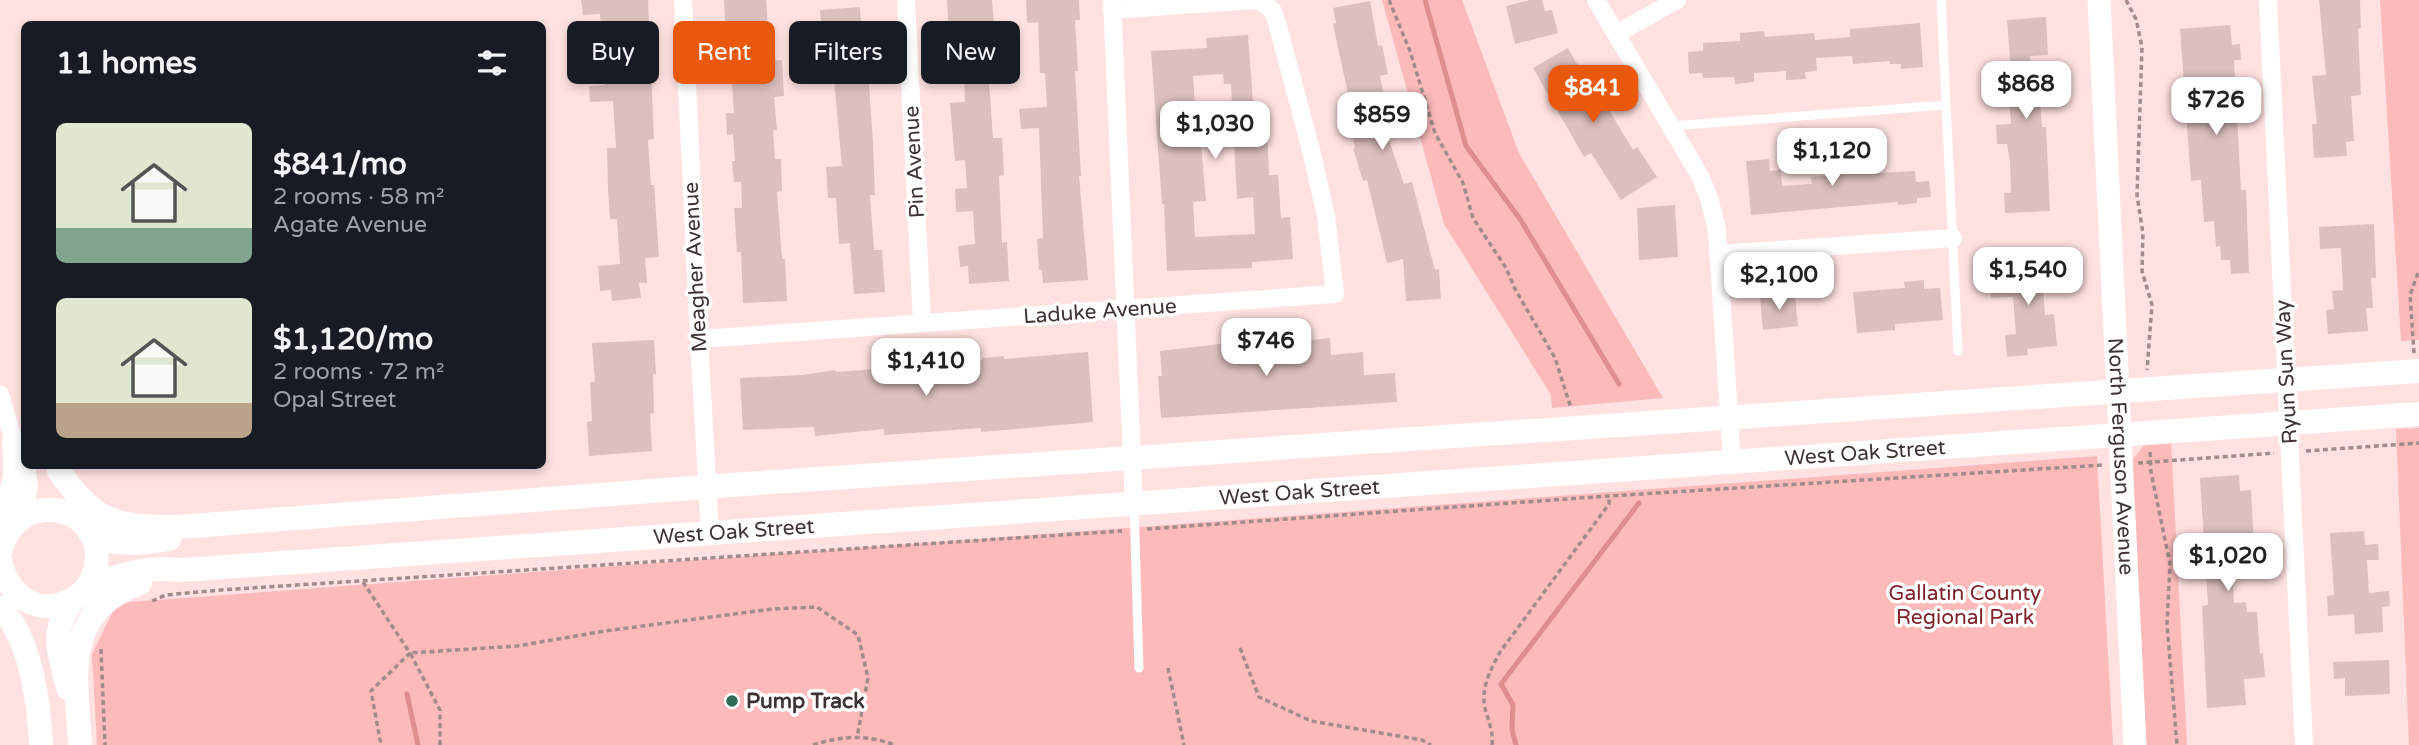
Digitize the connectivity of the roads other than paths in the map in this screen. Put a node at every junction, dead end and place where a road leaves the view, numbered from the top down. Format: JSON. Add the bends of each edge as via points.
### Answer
{"nodes":[{"id":1,"x":684,"y":0,"type":"edge"},
{"id":2,"x":906,"y":0,"type":"edge"},
{"id":3,"x":1255,"y":0,"type":"edge"},
{"id":4,"x":1596,"y":0,"type":"edge"},
{"id":5,"x":1677,"y":0,"type":"edge"},
{"id":6,"x":1941,"y":0,"type":"edge"},
{"id":7,"x":2099,"y":0,"type":"edge"},
{"id":8,"x":2268,"y":0,"type":"edge"},
{"id":9,"x":1112,"y":5,"type":"edge"},
{"id":10,"x":1616,"y":34,"type":"junction"},
{"id":11,"x":1946,"y":106,"type":"junction"},
{"id":12,"x":1671,"y":127,"type":"junction"},
{"id":13,"x":1953,"y":238,"type":"junction"},
{"id":14,"x":1718,"y":254,"type":"junction"},
{"id":15,"x":1126,"y":309,"type":"junction"},
{"id":16,"x":922,"y":323,"type":"junction"},
{"id":17,"x":699,"y":339,"type":"junction"},
{"id":18,"x":1958,"y":351,"type":"dead end"},
{"id":19,"x":2416,"y":362,"type":"edge"},
{"id":20,"x":2286,"y":379,"type":"junction"},
{"id":21,"x":2117,"y":392,"type":"junction"},
{"id":22,"x":0,"y":394,"type":"edge"},
{"id":23,"x":2419,"y":414,"type":"edge"},
{"id":24,"x":1729,"y":418,"type":"junction"},
{"id":25,"x":2288,"y":423,"type":"junction"},
{"id":26,"x":2119,"y":435,"type":"junction"},
{"id":27,"x":21,"y":456,"type":"edge"},
{"id":28,"x":1133,"y":459,"type":"junction"},
{"id":29,"x":1732,"y":462,"type":"junction"},
{"id":30,"x":57,"y":469,"type":"edge"},
{"id":31,"x":58,"y":469,"type":"edge"},
{"id":32,"x":707,"y":486,"type":"junction"},
{"id":33,"x":1134,"y":503,"type":"junction"},
{"id":34,"x":72,"y":515,"type":"junction"},
{"id":35,"x":8,"y":522,"type":"edge"},
{"id":36,"x":231,"y":524,"type":"junction"},
{"id":37,"x":90,"y":533,"type":"junction"},
{"id":38,"x":710,"y":533,"type":"junction"},
{"id":39,"x":0,"y":556,"type":"edge"},
{"id":40,"x":181,"y":570,"type":"junction"},
{"id":41,"x":6,"y":592,"type":"edge"},
{"id":42,"x":81,"y":593,"type":"junction"},
{"id":43,"x":1139,"y":668,"type":"dead end"},
{"id":44,"x":79,"y":718,"type":"junction"},
{"id":45,"x":40,"y":736,"type":"edge"},
{"id":46,"x":80,"y":745,"type":"edge"},
{"id":47,"x":2135,"y":745,"type":"edge"},
{"id":48,"x":2304,"y":745,"type":"edge"}],
"edges":[{"from":1,"to":17,"type":"street","name":"Meagher Avenue"},
{"from":2,"to":16,"type":"street","name":"Pin Avenue"},
{"from":3,"to":9,"type":"street"},
{"from":3,"to":15,"type":"street","name":"Laduke Avenue","via":[[1272,10],[1276,19],[1326,216],[1335,294]]},
{"from":4,"to":10,"type":"street"},
{"from":5,"to":10,"type":"street"},
{"from":6,"to":11,"type":"lane"},
{"from":7,"to":21,"type":"street","name":"North Ferguson Avenue"},
{"from":8,"to":20,"type":"street","name":"Ryun Sun Way"},
{"from":9,"to":15,"type":"street"},
{"from":10,"to":12,"type":"street"},
{"from":11,"to":12,"type":"lane"},
{"from":11,"to":13,"type":"lane"},
{"from":12,"to":14,"type":"street","via":[[1709,198]]},
{"from":13,"to":14,"type":"street"},
{"from":13,"to":18,"type":"lane"},
{"from":14,"to":24,"type":"street"},
{"from":15,"to":16,"type":"street","name":"Laduke Avenue"},
{"from":15,"to":28,"type":"street"},
{"from":16,"to":17,"type":"street","name":"Laduke Avenue"},
{"from":17,"to":32,"type":"street","name":"Meagher Avenue"},
{"from":19,"to":20,"type":"main road","name":"West Oak Street"},
{"from":20,"to":21,"type":"main road","name":"West Oak Street"},
{"from":20,"to":25,"type":"street","name":"Ryun Sun Way"},
{"from":21,"to":24,"type":"main road","name":"West Oak Street"},
{"from":21,"to":26,"type":"street","name":"North Ferguson Avenue"},
{"from":22,"to":27,"type":"street"},
{"from":23,"to":25,"type":"main road","name":"West Oak Street"},
{"from":24,"to":28,"type":"main road","name":"West Oak Street"},
{"from":24,"to":29,"type":"street"},
{"from":25,"to":26,"type":"main road","name":"West Oak Street"},
{"from":25,"to":48,"type":"street","name":"Ryun Sun Way"},
{"from":26,"to":29,"type":"main road","name":"West Oak Street"},
{"from":26,"to":47,"type":"street","name":"North Ferguson Avenue"},
{"from":27,"to":35,"type":"main road","via":[[16,463]]},
{"from":28,"to":32,"type":"main road","name":"West Oak Street"},
{"from":28,"to":33,"type":"street"},
{"from":29,"to":33,"type":"main road","name":"West Oak Street"},
{"from":30,"to":34,"type":"street"},
{"from":31,"to":36,"type":"main road","via":[[88,508],[121,524]]},
{"from":32,"to":36,"type":"main road","name":"West Oak Street"},
{"from":32,"to":38,"type":"street","name":"Meagher Avenue"},
{"from":33,"to":38,"type":"main road","name":"West Oak Street"},
{"from":33,"to":43,"type":"lane"},
{"from":34,"to":35,"type":"main road","via":[[56,509],[39,510]]},
{"from":34,"to":37,"type":"main road"},
{"from":35,"to":39,"type":"main road"},
{"from":36,"to":37,"type":"main road","via":[[126,545]]},
{"from":37,"to":42,"type":"main road","via":[[97,556],[95,573]]},
{"from":38,"to":40,"type":"main road","name":"West Oak Street"},
{"from":39,"to":41,"type":"main road"},
{"from":40,"to":42,"type":"main road","via":[[149,570]]},
{"from":40,"to":44,"type":"main road","via":[[119,591],[97,608],[78,650]]},
{"from":41,"to":42,"type":"main road","via":[[46,606]]},
{"from":41,"to":45,"type":"main road","via":[[24,646]]},
{"from":42,"to":44,"type":"main road","via":[[64,611],[58,641]]},
{"from":44,"to":46,"type":"main road"}]}
